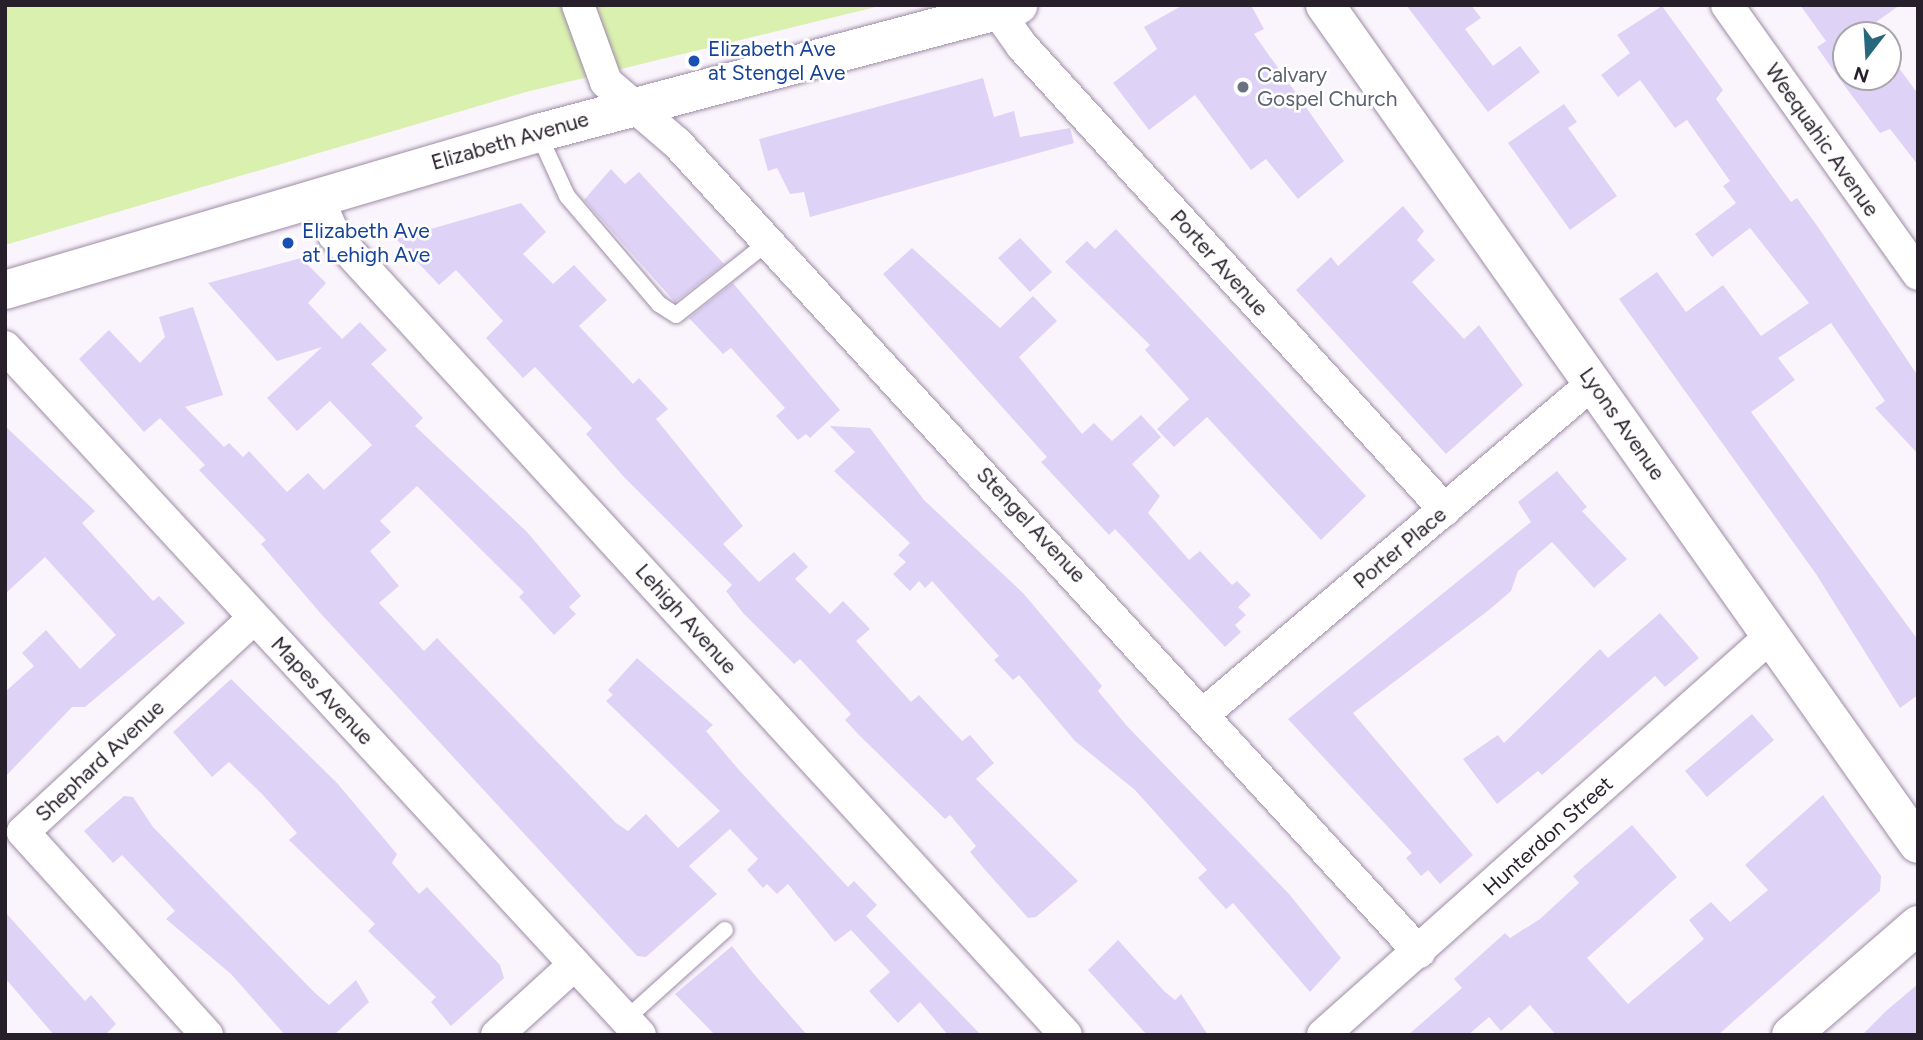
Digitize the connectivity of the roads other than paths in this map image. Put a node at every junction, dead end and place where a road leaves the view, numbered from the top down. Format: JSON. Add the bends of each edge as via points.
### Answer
{"nodes":[{"id":1,"x":1325,"y":5,"type":"edge"},
{"id":2,"x":1727,"y":5,"type":"edge"},
{"id":3,"x":577,"y":6,"type":"edge"},
{"id":4,"x":1008,"y":8,"type":"edge"},
{"id":5,"x":634,"y":106,"type":"junction"},
{"id":6,"x":538,"y":133,"type":"junction"},
{"id":7,"x":317,"y":196,"type":"junction"},
{"id":8,"x":767,"y":243,"type":"junction"},
{"id":9,"x":1918,"y":274,"type":"edge"},
{"id":10,"x":5,"y":290,"type":"edge"},
{"id":11,"x":5,"y":347,"type":"edge"},
{"id":12,"x":1593,"y":383,"type":"junction"},
{"id":13,"x":1445,"y":510,"type":"junction"},
{"id":14,"x":254,"y":618,"type":"junction"},
{"id":15,"x":1771,"y":636,"type":"junction"},
{"id":16,"x":1206,"y":712,"type":"junction"},
{"id":17,"x":1918,"y":844,"type":"edge"},
{"id":18,"x":1918,"y":925,"type":"edge"},
{"id":19,"x":725,"y":929,"type":"dead end"},
{"id":20,"x":1419,"y":952,"type":"junction"},
{"id":21,"x":575,"y":964,"type":"junction"},
{"id":22,"x":633,"y":1027,"type":"edge"},
{"id":23,"x":206,"y":1035,"type":"edge"},
{"id":24,"x":497,"y":1035,"type":"edge"},
{"id":25,"x":1066,"y":1035,"type":"edge"},
{"id":26,"x":1323,"y":1035,"type":"edge"},
{"id":27,"x":1791,"y":1035,"type":"edge"}],
"edges":[{"from":1,"to":12,"type":"main road","name":"Lyons Avenue"},
{"from":2,"to":9,"type":"street","name":"Weequahic Avenue"},
{"from":3,"to":5,"type":"street","name":"Stengel Avenue","via":[[606,82]]},
{"from":4,"to":5,"type":"main road","name":"Elizabeth Avenue"},
{"from":4,"to":13,"type":"street","name":"Porter Avenue","via":[[1022,46]]},
{"from":5,"to":6,"type":"main road","name":"Elizabeth Avenue"},
{"from":5,"to":8,"type":"street","name":"Stengel Avenue","via":[[677,143]]},
{"from":6,"to":7,"type":"main road","name":"Elizabeth Avenue"},
{"from":6,"to":8,"type":"lane","via":[[567,196],[659,304],[683,315]]},
{"from":7,"to":10,"type":"main road","name":"Elizabeth Avenue"},
{"from":7,"to":25,"type":"street","name":"Lehigh Avenue","via":[[334,236]]},
{"from":8,"to":16,"type":"street","name":"Stengel Avenue"},
{"from":11,"to":14,"type":"street","name":"Mapes Avenue"},
{"from":12,"to":13,"type":"street","name":"Porter Place"},
{"from":12,"to":15,"type":"main road","name":"Lyons Avenue"},
{"from":13,"to":16,"type":"street","name":"Porter Place"},
{"from":14,"to":21,"type":"street","name":"Mapes Avenue"},
{"from":14,"to":23,"type":"street","name":"Shephard Avenue","via":[[23,832]]},
{"from":15,"to":17,"type":"main road","name":"Lyons Avenue"},
{"from":15,"to":20,"type":"street","name":"Hunterdon Street"},
{"from":16,"to":20,"type":"street","name":"Stengel Avenue"},
{"from":18,"to":27,"type":"main road"},
{"from":19,"to":22,"type":"lane"},
{"from":20,"to":26,"type":"street","name":"Hunterdon Street"},
{"from":21,"to":22,"type":"street","name":"Mapes Avenue"},
{"from":21,"to":24,"type":"street"}]}
